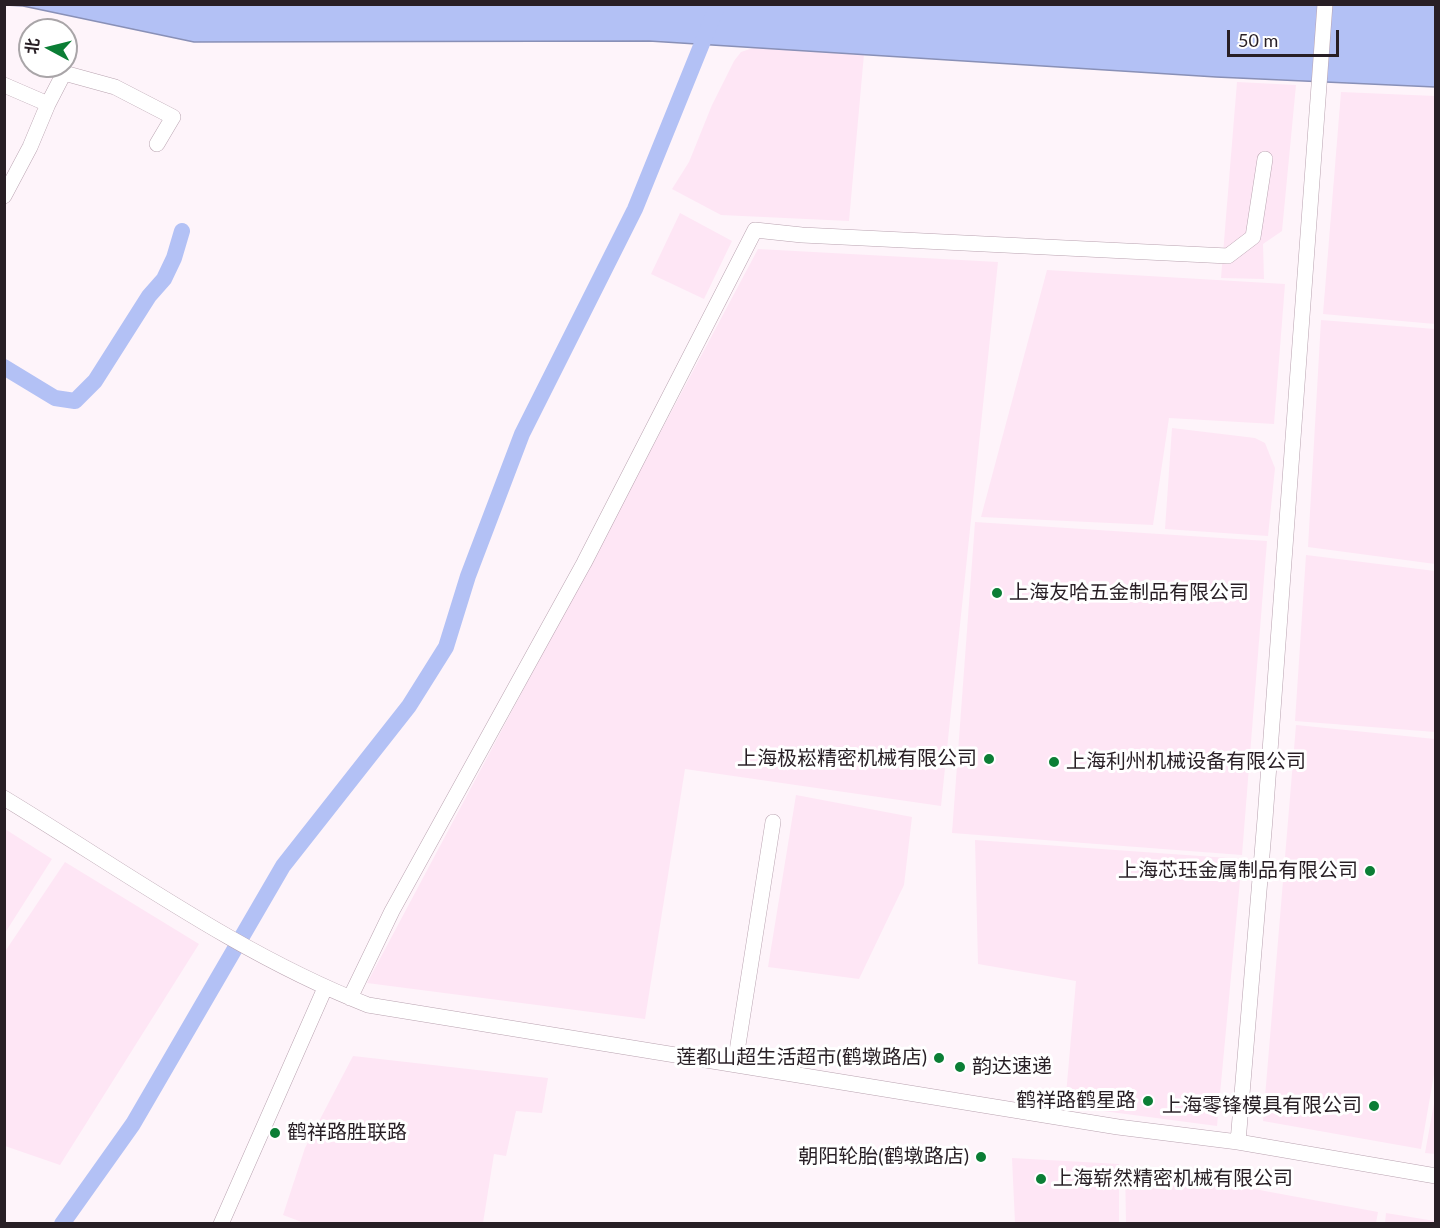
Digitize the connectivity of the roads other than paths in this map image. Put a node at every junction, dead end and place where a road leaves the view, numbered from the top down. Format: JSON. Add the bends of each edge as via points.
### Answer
{"nodes":[{"id":1,"x":1325,"y":4,"type":"edge"},
{"id":2,"x":4,"y":85,"type":"edge"},
{"id":3,"x":48,"y":104,"type":"junction"},
{"id":4,"x":157,"y":144,"type":"dead end"},
{"id":5,"x":1264,"y":159,"type":"dead end"},
{"id":6,"x":4,"y":196,"type":"edge"},
{"id":7,"x":4,"y":798,"type":"edge"},
{"id":8,"x":773,"y":822,"type":"dead end"},
{"id":9,"x":325,"y":988,"type":"junction"},
{"id":10,"x":350,"y":998,"type":"junction"},
{"id":11,"x":735,"y":1064,"type":"junction"},
{"id":12,"x":1238,"y":1142,"type":"junction"},
{"id":13,"x":1436,"y":1176,"type":"edge"},
{"id":14,"x":221,"y":1224,"type":"edge"}],
"edges":[{"from":1,"to":12,"type":"street"},
{"from":2,"to":3,"type":"street"},
{"from":3,"to":4,"type":"street","via":[[64,73],[115,87],[173,117]]},
{"from":3,"to":6,"type":"street"},
{"from":5,"to":10,"type":"street","via":[[1253,237],[1228,256],[755,230],[590,553],[418,862]]},
{"from":7,"to":9,"type":"street","via":[[212,928]]},
{"from":8,"to":11,"type":"street"},
{"from":9,"to":10,"type":"street"},
{"from":9,"to":14,"type":"street"},
{"from":10,"to":11,"type":"street","via":[[414,1013]]},
{"from":11,"to":12,"type":"street","via":[[1118,1127]]},
{"from":12,"to":13,"type":"street"}]}
